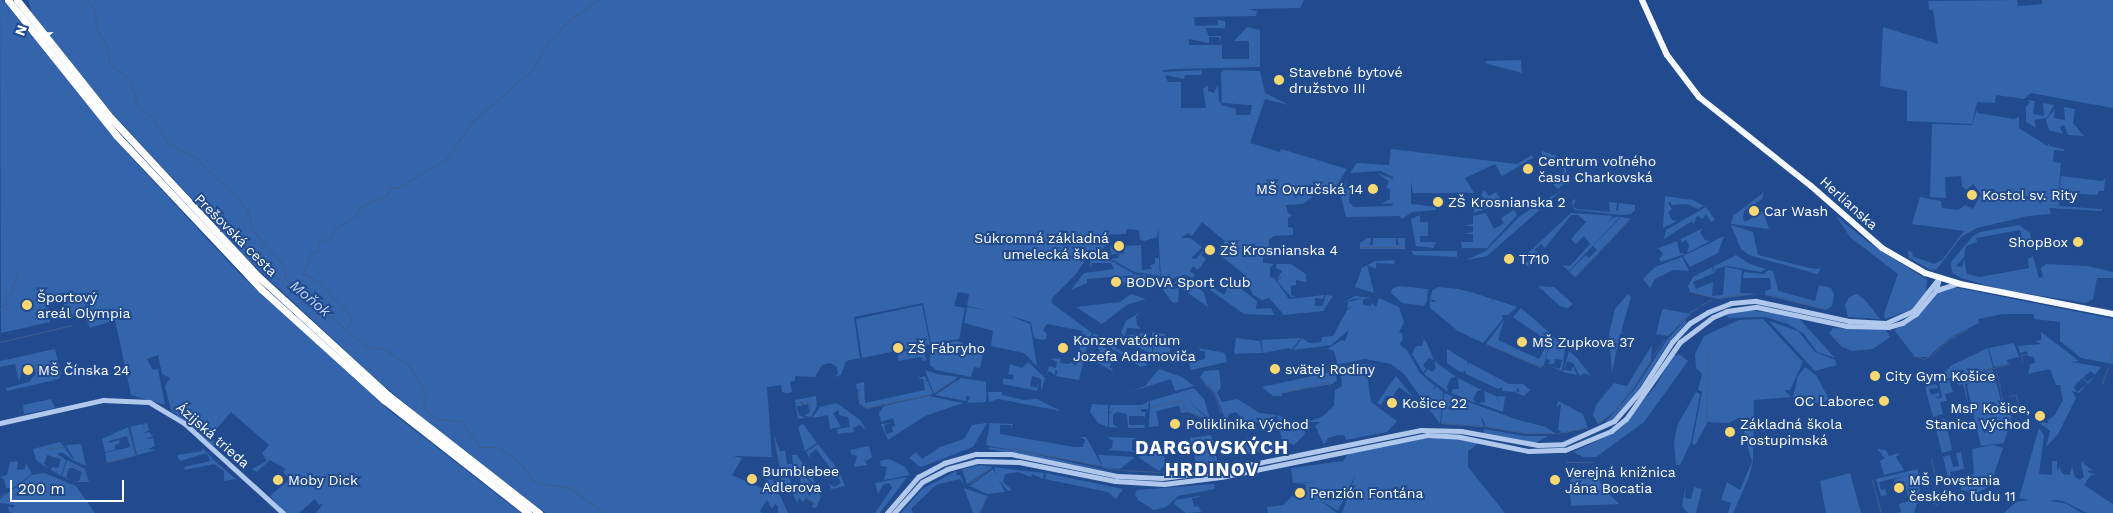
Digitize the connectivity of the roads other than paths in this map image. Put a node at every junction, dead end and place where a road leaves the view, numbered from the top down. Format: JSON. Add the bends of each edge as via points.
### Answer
{"nodes":[{"id":1,"x":8,"y":0,"type":"edge"},
{"id":2,"x":17,"y":0,"type":"edge"},
{"id":3,"x":1642,"y":0,"type":"edge"},
{"id":4,"x":1925,"y":273,"type":"junction"},
{"id":5,"x":1939,"y":278,"type":"junction"},
{"id":6,"x":1960,"y":284,"type":"junction"},
{"id":7,"x":1930,"y":288,"type":"junction"},
{"id":8,"x":1936,"y":290,"type":"junction"},
{"id":9,"x":2113,"y":314,"type":"edge"},
{"id":10,"x":1895,"y":323,"type":"junction"},
{"id":11,"x":0,"y":423,"type":"edge"},
{"id":12,"x":1340,"y":449,"type":"junction"},
{"id":13,"x":283,"y":513,"type":"edge"},
{"id":14,"x":528,"y":513,"type":"edge"},
{"id":15,"x":539,"y":513,"type":"edge"},
{"id":16,"x":887,"y":513,"type":"edge"},
{"id":17,"x":894,"y":513,"type":"edge"}],
"edges":[{"from":1,"to":14,"type":"highway","name":"Prešovská cesta","via":[[123,142],[255,283],[390,405]]},
{"from":2,"to":15,"type":"highway","name":"Prešovská cesta","via":[[117,125],[252,270],[388,395]]},
{"from":3,"to":4,"type":"main road","name":"Herlianska","via":[[1666,55],[1699,97],[1806,181],[1868,238]]},
{"from":4,"to":5,"type":"main road","name":"Herlianska"},
{"from":4,"to":7,"type":"street"},
{"from":5,"to":6,"type":"main road","name":"Herlianska"},
{"from":5,"to":7,"type":"street"},
{"from":5,"to":8,"type":"street"},
{"from":6,"to":8,"type":"street","via":[[1945,285]]},
{"from":6,"to":9,"type":"main road","name":"Herlianska"},
{"from":7,"to":10,"type":"street","via":[[1914,310]]},
{"from":8,"to":10,"type":"street","via":[[1916,314]]},
{"from":10,"to":12,"type":"street","via":[[1847,326],[1765,308],[1727,311],[1686,335],[1626,419],[1612,431],[1581,444],[1548,452],[1427,435]]},
{"from":11,"to":13,"type":"street","name":"Ázijská trieda","via":[[103,400],[132,399],[152,403],[184,423]]},
{"from":12,"to":16,"type":"street","via":[[1162,478],[1117,476],[1011,454],[976,454],[944,463],[918,477]]},
{"from":12,"to":17,"type":"street","via":[[1220,477],[1164,484],[1123,482],[1019,462],[977,460],[947,469],[922,482]]}]}
